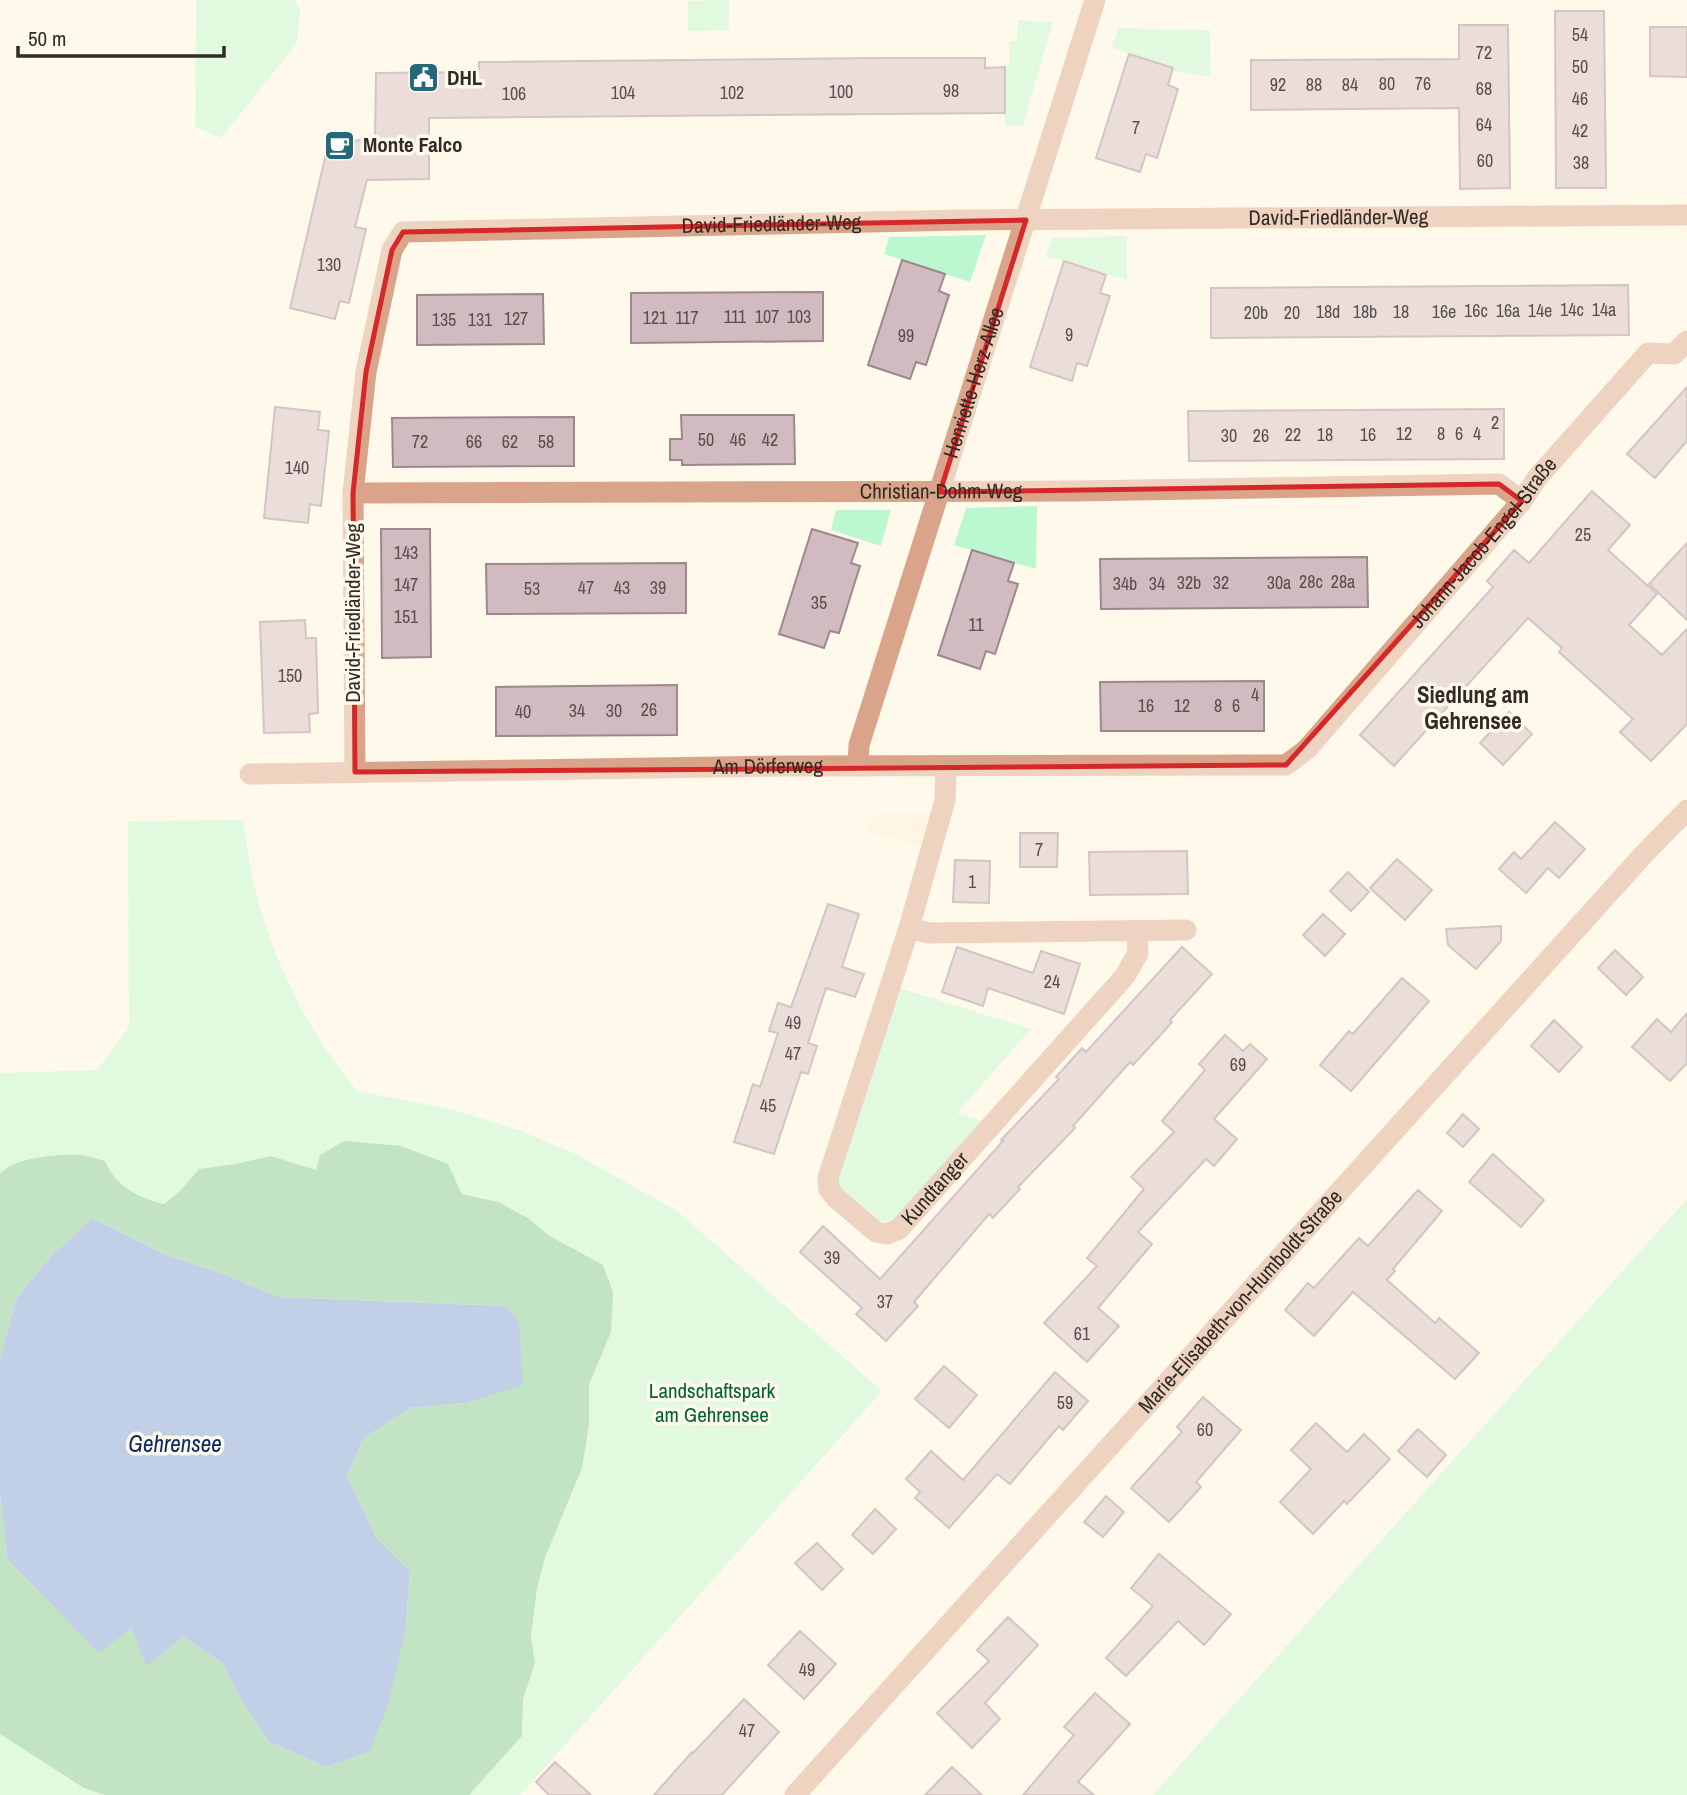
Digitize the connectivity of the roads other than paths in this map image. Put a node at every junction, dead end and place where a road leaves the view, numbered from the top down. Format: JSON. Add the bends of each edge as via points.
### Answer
{"nodes":[{"id":1,"x":1095,"y":0,"type":"edge"},
{"id":2,"x":1687,"y":215,"type":"edge"},
{"id":3,"x":1026,"y":220,"type":"junction"},
{"id":4,"x":1687,"y":341,"type":"edge"},
{"id":5,"x":940,"y":492,"type":"junction"},
{"id":6,"x":353,"y":493,"type":"junction"},
{"id":7,"x":1522,"y":501,"type":"junction"},
{"id":8,"x":1286,"y":765,"type":"joint"},
{"id":9,"x":858,"y":766,"type":"junction"},
{"id":10,"x":946,"y":766,"type":"junction"},
{"id":11,"x":355,"y":772,"type":"junction"},
{"id":12,"x":250,"y":774,"type":"dead end"},
{"id":13,"x":1687,"y":810,"type":"edge"},
{"id":14,"x":909,"y":928,"type":"junction"},
{"id":15,"x":1186,"y":930,"type":"dead end"},
{"id":16,"x":1137,"y":931,"type":"junction"},
{"id":17,"x":795,"y":1795,"type":"edge"}],
"edges":[{"from":1,"to":3,"type":"street","name":"Henriette-Herz-Allee"},
{"from":2,"to":3,"type":"street","name":"David-Friedländer-Weg"},
{"from":3,"to":5,"type":"street","name":"Henriette-Herz-Allee"},
{"from":3,"to":6,"type":"street","name":"David-Friedländer-Weg","via":[[403,232],[392,250],[366,372]]},
{"from":4,"to":7,"type":"street","name":"Johann-Jacob-Engel-Straße","via":[[1674,354],[1648,353]]},
{"from":5,"to":6,"type":"street","name":"Christian-Dohm-Weg"},
{"from":5,"to":7,"type":"street","name":"Christian-Dohm-Weg","via":[[1499,484]]},
{"from":5,"to":9,"type":"street","name":"Henriette-Herz-Allee","via":[[859,745]]},
{"from":6,"to":11,"type":"street","name":"David-Friedländer-Weg"},
{"from":7,"to":8,"type":"street","name":"Johann-Jacob-Engel-Straße","via":[[1307,749]]},
{"from":8,"to":10,"type":"street","name":"Am Dörferweg"},
{"from":9,"to":10,"type":"street","name":"Am Dörferweg"},
{"from":9,"to":11,"type":"street","name":"Am Dörferweg"},
{"from":10,"to":14,"type":"street","name":"Kundtanger","via":[[945,800]]},
{"from":11,"to":12,"type":"street","name":"Am Dörferweg"},
{"from":13,"to":17,"type":"street","name":"Marie-Elisabeth-von-Humboldt-Straße"},
{"from":14,"to":16,"type":"street","via":[[929,933]]},
{"from":14,"to":16,"type":"street","name":"Kundtanger","via":[[828,1178],[836,1198],[876,1232],[887,1234],[899,1228],[1125,976],[1138,953]]},
{"from":15,"to":16,"type":"street"}]}
